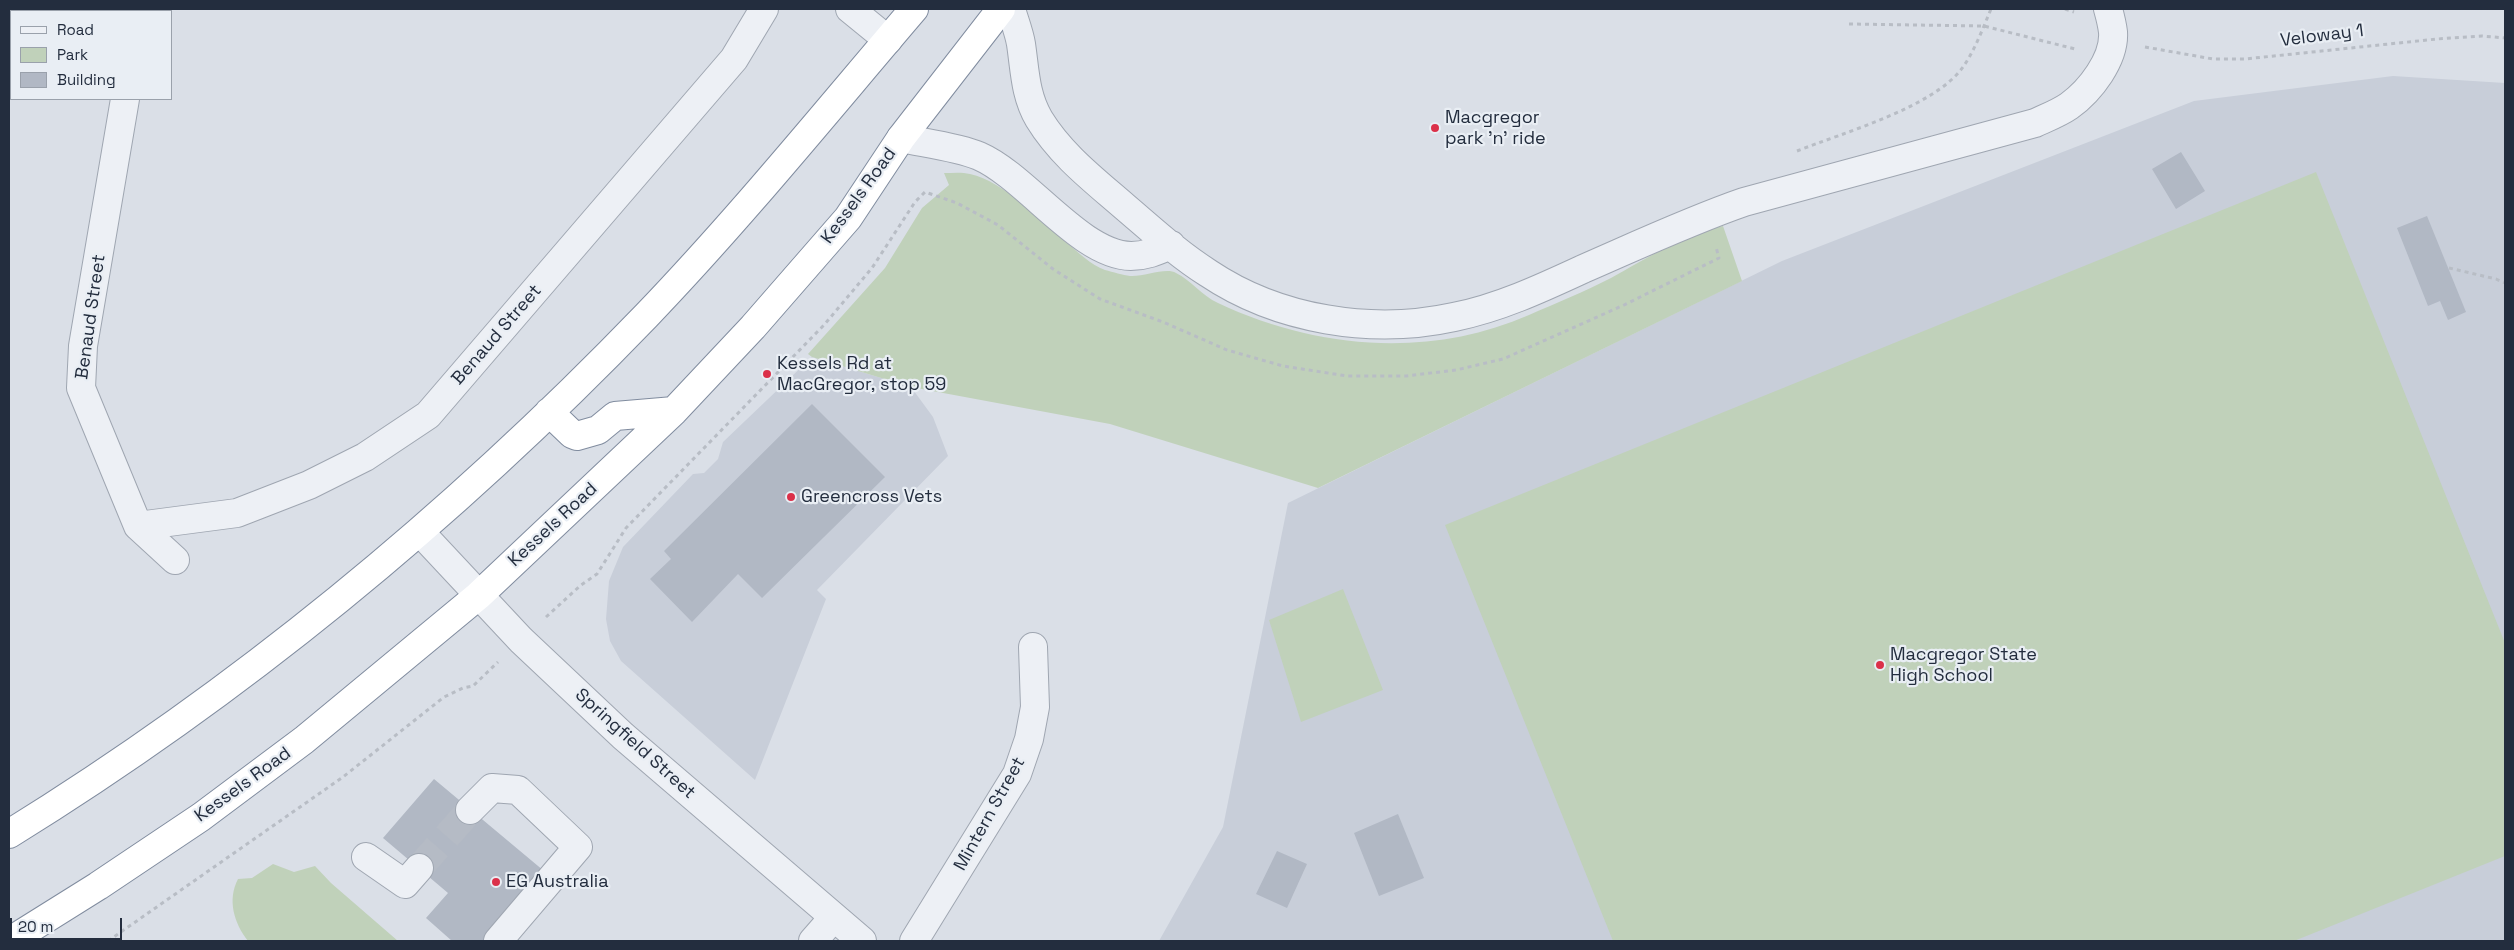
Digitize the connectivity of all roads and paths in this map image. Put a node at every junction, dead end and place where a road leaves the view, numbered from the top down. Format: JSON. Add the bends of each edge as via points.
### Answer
{"nodes":[{"id":1,"x":764,"y":9,"type":"edge"},
{"id":2,"x":850,"y":9,"type":"edge"},
{"id":3,"x":914,"y":9,"type":"edge"},
{"id":4,"x":1001,"y":9,"type":"edge"},
{"id":5,"x":1010,"y":9,"type":"edge"},
{"id":6,"x":1991,"y":9,"type":"edge"},
{"id":7,"x":2108,"y":9,"type":"edge"},
{"id":8,"x":1849,"y":24,"type":"dead end"},
{"id":9,"x":1984,"y":26,"type":"junction"},
{"id":10,"x":2505,"y":38,"type":"edge"},
{"id":11,"x":888,"y":40,"type":"junction"},
{"id":12,"x":2111,"y":49,"type":"junction"},
{"id":13,"x":125,"y":100,"type":"edge"},
{"id":14,"x":901,"y":138,"type":"junction"},
{"id":15,"x":1789,"y":154,"type":"dead end"},
{"id":16,"x":1715,"y":243,"type":"dead end"},
{"id":17,"x":1171,"y":245,"type":"junction"},
{"id":18,"x":2448,"y":268,"type":"dead end"},
{"id":19,"x":2505,"y":283,"type":"edge"},
{"id":20,"x":674,"y":410,"type":"junction"},
{"id":21,"x":549,"y":412,"type":"junction"},
{"id":22,"x":138,"y":526,"type":"junction"},
{"id":23,"x":420,"y":532,"type":"junction"},
{"id":24,"x":175,"y":560,"type":"dead end"},
{"id":25,"x":581,"y":585,"type":"dead end"},
{"id":26,"x":478,"y":596,"type":"junction"},
{"id":27,"x":1033,"y":647,"type":"dead end"},
{"id":28,"x":473,"y":686,"type":"dead end"},
{"id":29,"x":470,"y":810,"type":"tunnel mouth"},
{"id":30,"x":9,"y":834,"type":"edge"},
{"id":31,"x":366,"y":857,"type":"dead end"},
{"id":32,"x":419,"y":868,"type":"tunnel mouth"},
{"id":33,"x":834,"y":918,"type":"junction"},
{"id":34,"x":10,"y":941,"type":"edge"},
{"id":35,"x":108,"y":941,"type":"edge"},
{"id":36,"x":498,"y":941,"type":"edge"},
{"id":37,"x":814,"y":941,"type":"edge"},
{"id":38,"x":862,"y":941,"type":"edge"},
{"id":39,"x":914,"y":941,"type":"edge"}],
"edges":[{"from":1,"to":22,"type":"street","name":"Benaud Street","via":[[734,60],[428,415],[365,457],[309,485],[237,513]]},
{"from":2,"to":11,"type":"street"},
{"from":3,"to":11,"type":"highway"},
{"from":4,"to":14,"type":"highway","name":"Kessels Road"},
{"from":5,"to":17,"type":"street","via":[[1021,43],[1028,95],[1038,118],[1078,166]]},
{"from":6,"to":9,"type":"path"},
{"from":7,"to":12,"type":"street","via":[[2113,33]]},
{"from":8,"to":9,"type":"path","name":"Veloway 1"},
{"from":9,"to":12,"type":"path","name":"Veloway 1","via":[[2071,48]]},
{"from":9,"to":15,"type":"path","via":[[1962,68],[1931,96]]},
{"from":10,"to":12,"type":"path","name":"Veloway 1","via":[[2437,39],[2245,59],[2214,59],[2143,47]]},
{"from":11,"to":21,"type":"highway","via":[[740,215],[645,317]]},
{"from":12,"to":17,"type":"street","via":[[2092,85],[2069,106],[2035,123],[1729,207],[1534,292],[1454,317],[1396,323],[1306,316],[1260,302],[1208,274]]},
{"from":13,"to":22,"type":"street","name":"Benaud Street","via":[[83,346],[81,388]]},
{"from":14,"to":17,"type":"street","via":[[980,156],[1014,179],[1089,241],[1111,253],[1149,255]]},
{"from":14,"to":20,"type":"highway","name":"Kessels Road","via":[[848,218],[753,327]]},
{"from":16,"to":25,"type":"path","via":[[1719,258],[1503,359],[1456,370],[1406,376],[1347,376],[1283,366],[1227,350],[1100,299],[1053,269],[998,225],[958,203],[925,192],[872,268],[824,325],[626,528],[597,574]]},
{"from":18,"to":19,"type":"path"},
{"from":20,"to":21,"type":"highway","via":[[615,416],[598,430],[577,436]]},
{"from":20,"to":26,"type":"highway","name":"Kessels Road"},
{"from":21,"to":23,"type":"highway"},
{"from":22,"to":24,"type":"street","name":"Benaud Street"},
{"from":23,"to":26,"type":"street","name":"Springfield Street"},
{"from":23,"to":30,"type":"highway","via":[[268,655]]},
{"from":26,"to":33,"type":"street","name":"Springfield Street","via":[[623,736]]},
{"from":26,"to":34,"type":"highway","name":"Kessels Road","via":[[304,740],[201,816]]},
{"from":27,"to":39,"type":"street","name":"Mintern Street","via":[[1036,707],[1017,774]]},
{"from":28,"to":35,"type":"path","via":[[444,697],[343,777]]},
{"from":29,"to":36,"type":"street","via":[[492,788],[518,790],[578,847]]},
{"from":31,"to":32,"type":"street","via":[[405,884]]},
{"from":33,"to":37,"type":"street"},
{"from":33,"to":38,"type":"street","name":"Springfield Street"}]}
